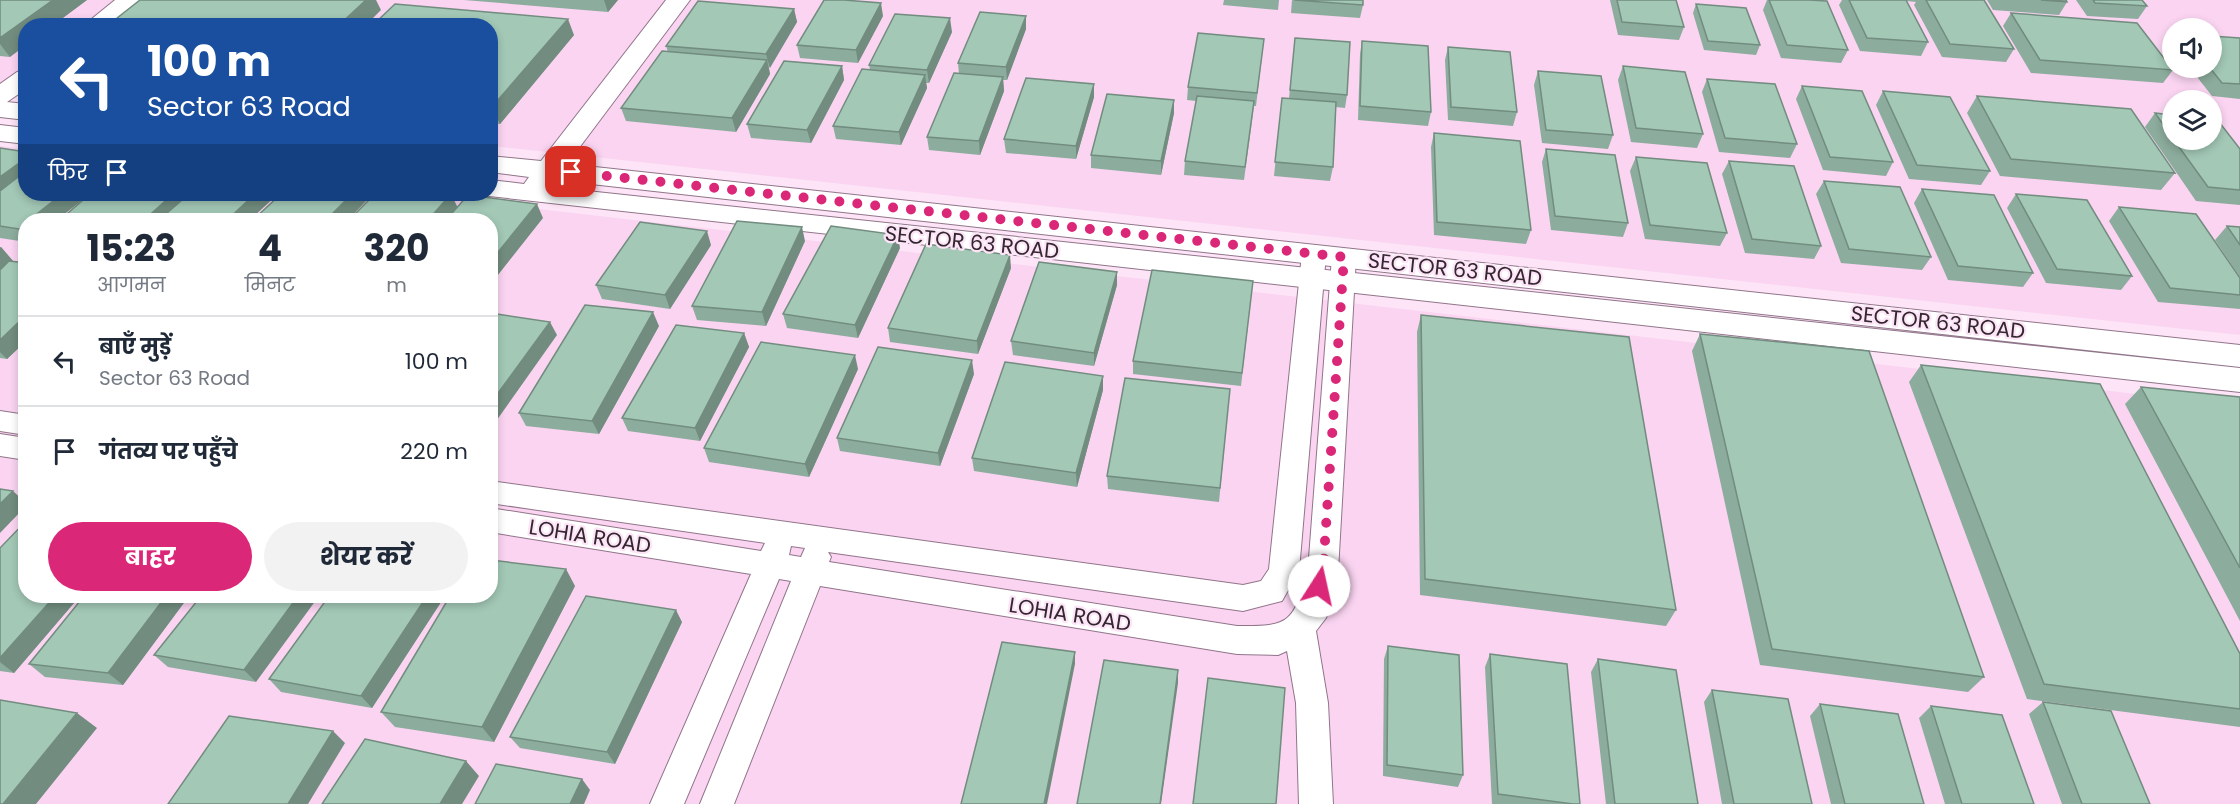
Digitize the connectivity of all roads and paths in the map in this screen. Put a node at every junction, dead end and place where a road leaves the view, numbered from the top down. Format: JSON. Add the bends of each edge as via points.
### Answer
{"nodes":[{"id":1,"x":130,"y":0,"type":"edge"},
{"id":2,"x":678,"y":0,"type":"edge"},
{"id":3,"x":106,"y":18,"type":"edge"},
{"id":4,"x":18,"y":83,"type":"edge"},
{"id":5,"x":0,"y":96,"type":"edge"},
{"id":6,"x":0,"y":109,"type":"edge"},
{"id":7,"x":18,"y":111,"type":"edge"},
{"id":8,"x":0,"y":133,"type":"edge"},
{"id":9,"x":18,"y":135,"type":"edge"},
{"id":10,"x":498,"y":165,"type":"edge"},
{"id":11,"x":549,"y":170,"type":"junction"},
{"id":12,"x":498,"y":190,"type":"edge"},
{"id":13,"x":531,"y":194,"type":"junction"},
{"id":14,"x":1313,"y":266,"type":"junction"},
{"id":15,"x":1343,"y":270,"type":"junction"},
{"id":16,"x":2240,"y":356,"type":"edge"},
{"id":17,"x":2240,"y":380,"type":"edge"},
{"id":18,"x":0,"y":421,"type":"edge"},
{"id":19,"x":18,"y":424,"type":"edge"},
{"id":20,"x":0,"y":445,"type":"edge"},
{"id":21,"x":18,"y":448,"type":"edge"},
{"id":22,"x":498,"y":493,"type":"edge"},
{"id":23,"x":498,"y":521,"type":"edge"},
{"id":24,"x":784,"y":533,"type":"junction"},
{"id":25,"x":824,"y":539,"type":"junction"},
{"id":26,"x":770,"y":565,"type":"junction"},
{"id":27,"x":810,"y":572,"type":"junction"},
{"id":28,"x":1299,"y":626,"type":"junction"},
{"id":29,"x":667,"y":804,"type":"edge"},
{"id":30,"x":717,"y":804,"type":"edge"},
{"id":31,"x":1316,"y":804,"type":"edge"}],
"edges":[{"from":1,"to":3,"type":"street"},
{"from":2,"to":11,"type":"street"},
{"from":4,"to":5,"type":"street"},
{"from":6,"to":7,"type":"street"},
{"from":8,"to":9,"type":"street"},
{"from":10,"to":11,"type":"street","name":"SECTOR 63 ROAD"},
{"from":11,"to":13,"type":"street"},
{"from":11,"to":14,"type":"street","name":"SECTOR 63 ROAD"},
{"from":12,"to":13,"type":"street","name":"SECTOR 63 ROAD"},
{"from":13,"to":14,"type":"street","name":"SECTOR 63 ROAD"},
{"from":14,"to":15,"type":"street","name":"SECTOR 63 ROAD"},
{"from":14,"to":25,"type":"street","name":"LOHIA ROAD","via":[[1284,571],[1271,592],[1243,598]]},
{"from":15,"to":16,"type":"street","name":"SECTOR 63 ROAD"},
{"from":15,"to":17,"type":"street","name":"SECTOR 63 ROAD"},
{"from":15,"to":28,"type":"street","name":"LOHIA ROAD","via":[[1323,571],[1310,618]]},
{"from":18,"to":19,"type":"street"},
{"from":20,"to":21,"type":"street"},
{"from":22,"to":24,"type":"street","name":"LOHIA ROAD"},
{"from":23,"to":26,"type":"street","name":"LOHIA ROAD"},
{"from":24,"to":25,"type":"street","name":"LOHIA ROAD"},
{"from":24,"to":26,"type":"street"},
{"from":25,"to":27,"type":"street"},
{"from":26,"to":27,"type":"street","name":"LOHIA ROAD"},
{"from":26,"to":29,"type":"street"},
{"from":27,"to":28,"type":"street","name":"LOHIA ROAD","via":[[1237,640],[1278,641]]},
{"from":27,"to":30,"type":"street"},
{"from":28,"to":31,"type":"street","via":[[1312,703]]}]}
